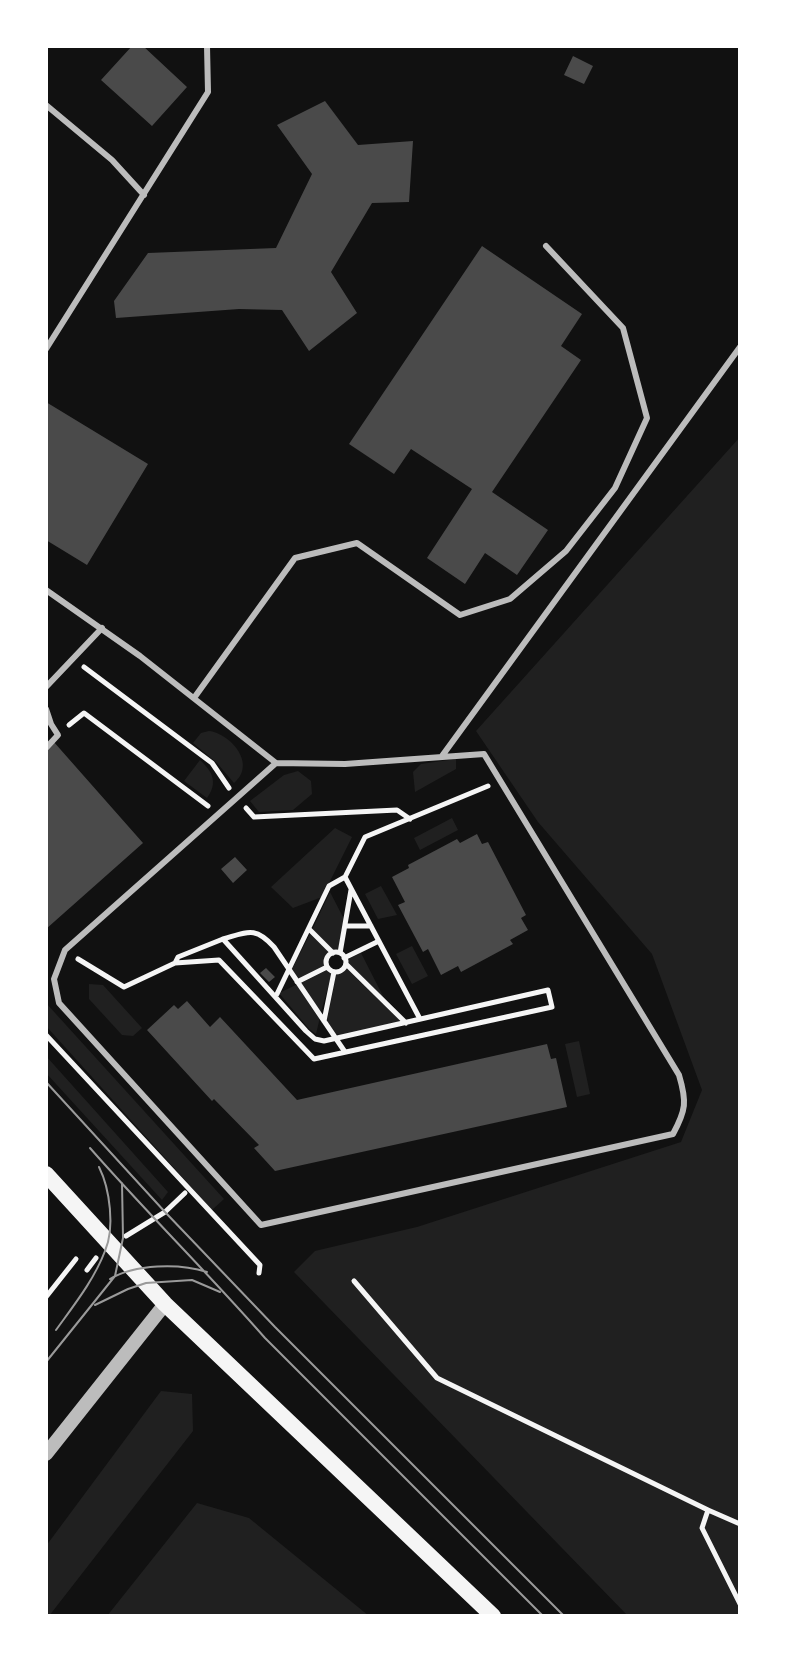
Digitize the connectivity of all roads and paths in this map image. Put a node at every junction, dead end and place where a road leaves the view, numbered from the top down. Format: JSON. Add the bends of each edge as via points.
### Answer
{"nodes":[{"id":1,"x":207,"y":46,"type":"edge"},
{"id":2,"x":46,"y":105,"type":"edge"},
{"id":3,"x":144,"y":195,"type":"junction"},
{"id":4,"x":546,"y":246,"type":"dead end"},
{"id":5,"x":46,"y":331,"type":"edge"},
{"id":6,"x":52,"y":339,"type":"junction"},
{"id":7,"x":740,"y":347,"type":"edge"},
{"id":8,"x":46,"y":349,"type":"edge"},
{"id":9,"x":46,"y":590,"type":"edge"},
{"id":10,"x":102,"y":628,"type":"junction"},
{"id":11,"x":73,"y":659,"type":"junction"},
{"id":12,"x":46,"y":687,"type":"edge"},
{"id":13,"x":194,"y":698,"type":"junction"},
{"id":14,"x":46,"y":709,"type":"edge"},
{"id":15,"x":58,"y":735,"type":"junction"},
{"id":16,"x":46,"y":748,"type":"edge"},
{"id":17,"x":442,"y":756,"type":"junction"},
{"id":18,"x":276,"y":763,"type":"junction"},
{"id":19,"x":500,"y":781,"type":"junction"},
{"id":20,"x":236,"y":798,"type":"junction"},
{"id":21,"x":218,"y":814,"type":"junction"},
{"id":22,"x":410,"y":819,"type":"junction"},
{"id":23,"x":345,"y":877,"type":"junction"},
{"id":24,"x":352,"y":889,"type":"junction"},
{"id":25,"x":345,"y":926,"type":"junction"},
{"id":26,"x":371,"y":926,"type":"junction"},
{"id":27,"x":309,"y":929,"type":"junction"},
{"id":28,"x":223,"y":939,"type":"junction"},
{"id":29,"x":379,"y":941,"type":"junction"},
{"id":30,"x":65,"y":950,"type":"junction"},
{"id":31,"x":340,"y":957,"type":"junction"},
{"id":32,"x":175,"y":963,"type":"junction"},
{"id":33,"x":327,"y":967,"type":"junction"},
{"id":34,"x":289,"y":969,"type":"junction"},
{"id":35,"x":334,"y":972,"type":"junction"},
{"id":36,"x":297,"y":982,"type":"junction"},
{"id":37,"x":277,"y":994,"type":"dead end"},
{"id":38,"x":420,"y":1019,"type":"junction"},
{"id":39,"x":324,"y":1021,"type":"junction"},
{"id":40,"x":406,"y":1023,"type":"junction"},
{"id":41,"x":46,"y":1035,"type":"edge"},
{"id":42,"x":335,"y":1038,"type":"junction"},
{"id":43,"x":345,"y":1052,"type":"junction"},
{"id":44,"x":46,"y":1174,"type":"edge"},
{"id":45,"x":185,"y":1193,"type":"dead end"},
{"id":46,"x":170,"y":1207,"type":"dead end"},
{"id":47,"x":76,"y":1259,"type":"dead end"},
{"id":48,"x":259,"y":1273,"type":"dead end"},
{"id":49,"x":354,"y":1281,"type":"dead end"},
{"id":50,"x":46,"y":1297,"type":"edge"},
{"id":51,"x":165,"y":1304,"type":"junction"},
{"id":52,"x":46,"y":1454,"type":"edge"},
{"id":53,"x":708,"y":1510,"type":"junction"},
{"id":54,"x":740,"y":1524,"type":"edge"},
{"id":55,"x":740,"y":1604,"type":"edge"},
{"id":56,"x":493,"y":1616,"type":"edge"}],
"edges":[{"from":1,"to":3,"type":"lane","via":[[208,92]]},
{"from":2,"to":3,"type":"lane","via":[[112,160]]},
{"from":3,"to":6,"type":"lane"},
{"from":4,"to":13,"type":"lane","via":[[623,328],[647,418],[615,488],[566,551],[510,599],[460,615],[357,543],[295,558]]},
{"from":5,"to":6,"type":"lane"},
{"from":6,"to":8,"type":"lane"},
{"from":7,"to":17,"type":"lane"},
{"from":9,"to":10,"type":"lane"},
{"from":10,"to":11,"type":"lane"},
{"from":10,"to":13,"type":"lane"},
{"from":11,"to":12,"type":"lane"},
{"from":11,"to":20,"type":"path","via":[[212,763]]},
{"from":13,"to":18,"type":"lane"},
{"from":14,"to":15,"type":"lane"},
{"from":15,"to":16,"type":"lane"},
{"from":15,"to":21,"type":"path","via":[[84,713]]},
{"from":17,"to":18,"type":"lane"},
{"from":17,"to":19,"type":"lane","via":[[484,754]]},
{"from":18,"to":20,"type":"lane"},
{"from":19,"to":22,"type":"path"},
{"from":19,"to":30,"type":"lane","via":[[679,1075],[684,1114],[673,1134],[261,1225],[59,1003],[54,979]]},
{"from":20,"to":21,"type":"lane"},
{"from":20,"to":22,"type":"path","via":[[254,817],[397,810]]},
{"from":21,"to":30,"type":"lane"},
{"from":22,"to":23,"type":"path","via":[[365,837]]},
{"from":23,"to":24,"type":"path"},
{"from":23,"to":27,"type":"path","via":[[329,886]]},
{"from":24,"to":25,"type":"path"},
{"from":24,"to":26,"type":"path"},
{"from":25,"to":26,"type":"path"},
{"from":25,"to":31,"type":"path"},
{"from":26,"to":29,"type":"path"},
{"from":27,"to":31,"type":"path"},
{"from":27,"to":34,"type":"path"},
{"from":28,"to":32,"type":"path","via":[[178,957]]},
{"from":28,"to":34,"type":"path","via":[[262,934]]},
{"from":28,"to":42,"type":"path","via":[[315,1039]]},
{"from":29,"to":31,"type":"path"},
{"from":29,"to":38,"type":"path"},
{"from":30,"to":32,"type":"path","via":[[124,987]]},
{"from":31,"to":33,"type":"path","via":[[328,956]]},
{"from":31,"to":35,"type":"path","via":[[343,968]]},
{"from":31,"to":40,"type":"path"},
{"from":32,"to":43,"type":"path","via":[[219,960],[314,1059]]},
{"from":33,"to":35,"type":"path"},
{"from":33,"to":36,"type":"path"},
{"from":34,"to":36,"type":"path"},
{"from":34,"to":37,"type":"path"},
{"from":35,"to":39,"type":"path"},
{"from":36,"to":39,"type":"path"},
{"from":38,"to":40,"type":"path"},
{"from":38,"to":43,"type":"path","via":[[548,990],[552,1007]]},
{"from":39,"to":42,"type":"path"},
{"from":40,"to":42,"type":"path"},
{"from":41,"to":48,"type":"path","via":[[260,1265]]},
{"from":42,"to":43,"type":"path"},
{"from":44,"to":51,"type":"main road"},
{"from":45,"to":46,"type":"path"},
{"from":47,"to":50,"type":"path"},
{"from":49,"to":53,"type":"path","via":[[437,1378]]},
{"from":51,"to":52,"type":"street"},
{"from":51,"to":56,"type":"main road"},
{"from":53,"to":54,"type":"path"},
{"from":53,"to":55,"type":"path","via":[[702,1528]]}]}
